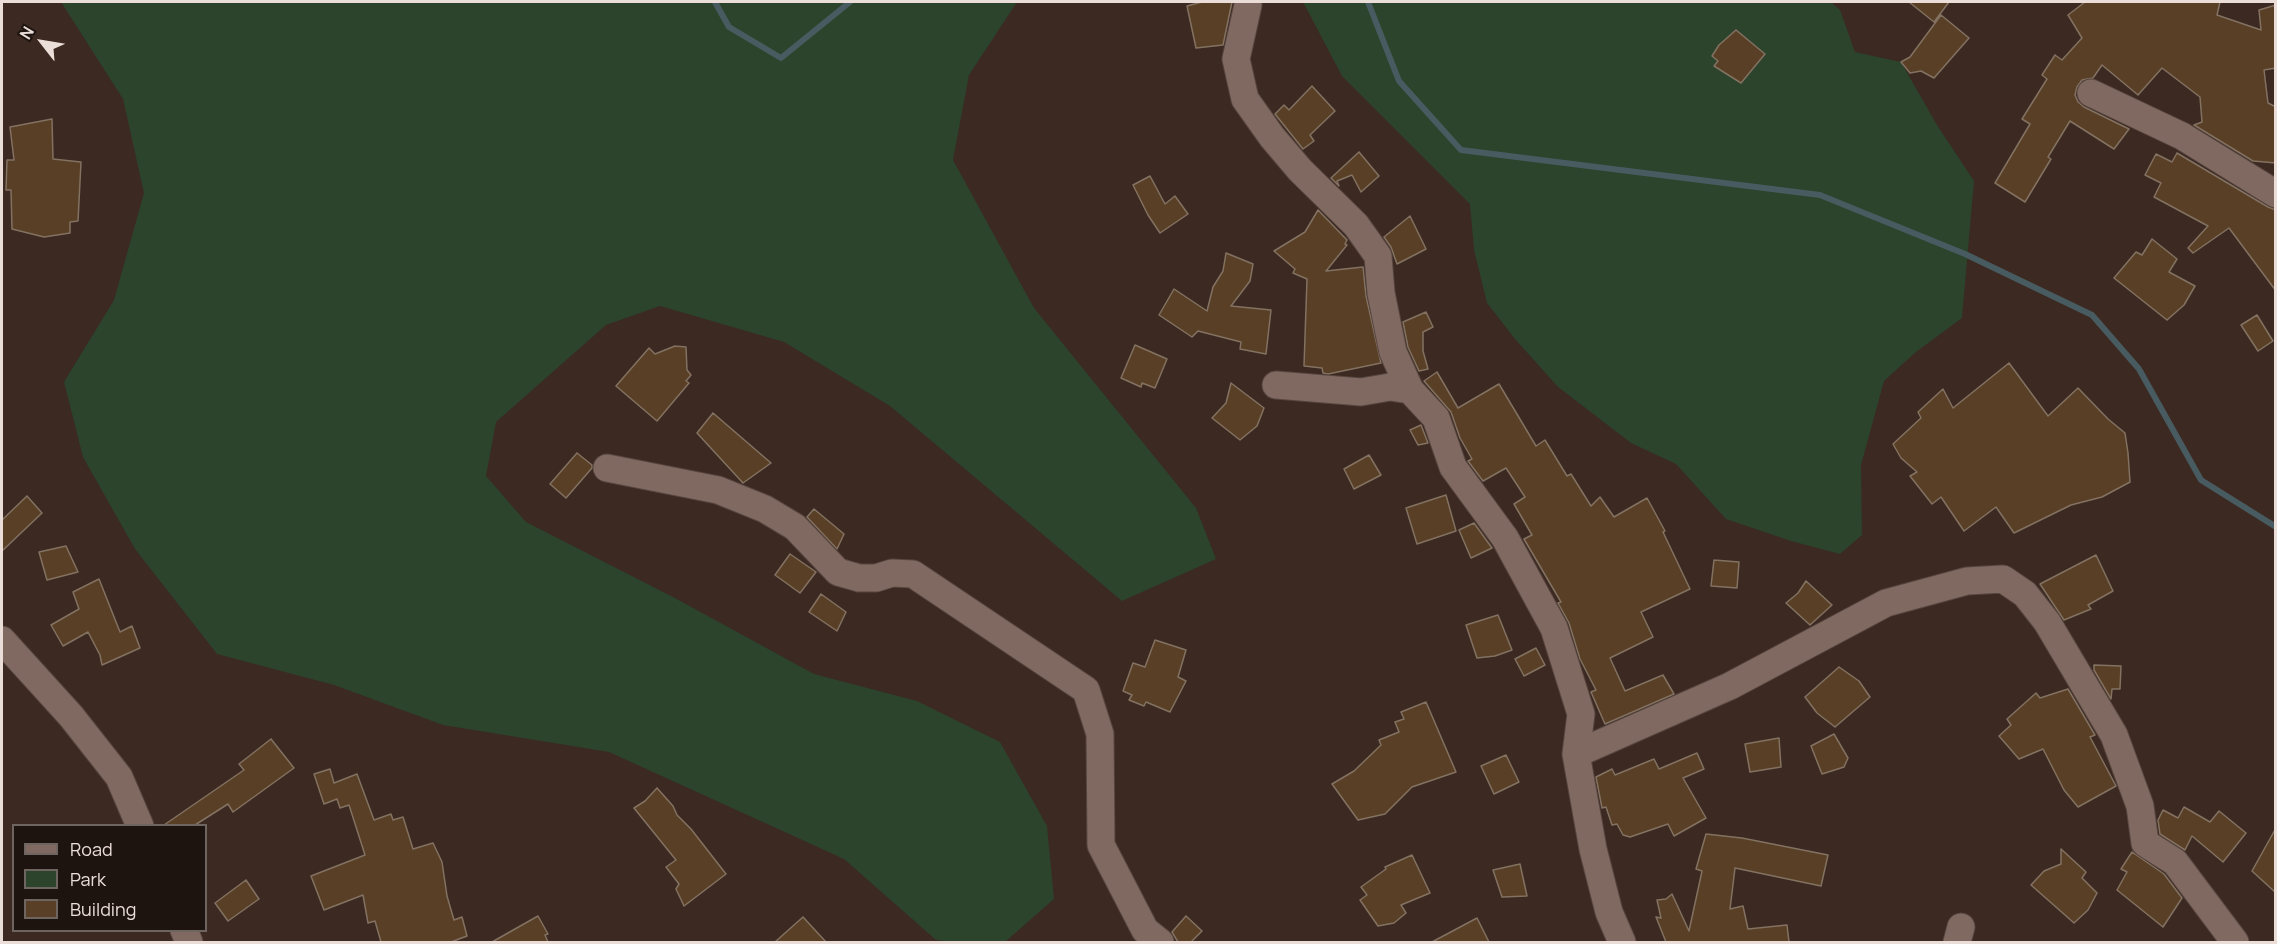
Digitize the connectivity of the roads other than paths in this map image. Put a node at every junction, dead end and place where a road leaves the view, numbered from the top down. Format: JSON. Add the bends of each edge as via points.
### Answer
{"nodes":[{"id":1,"x":1248,"y":5,"type":"dead end"},
{"id":2,"x":2091,"y":93,"type":"dead end"},
{"id":3,"x":2276,"y":194,"type":"edge"},
{"id":4,"x":1276,"y":385,"type":"dead end"},
{"id":5,"x":1410,"y":390,"type":"junction"},
{"id":6,"x":607,"y":468,"type":"dead end"},
{"id":7,"x":2,"y":640,"type":"edge"},
{"id":8,"x":1576,"y":754,"type":"junction"},
{"id":9,"x":140,"y":824,"type":"edge"},
{"id":10,"x":1160,"y":942,"type":"edge"},
{"id":11,"x":1622,"y":942,"type":"edge"},
{"id":12,"x":2235,"y":942,"type":"edge"}],
"edges":[{"from":1,"to":5,"type":"street","via":[[1236,59],[1245,99],[1272,137],[1356,225],[1378,256],[1393,352]]},
{"from":2,"to":3,"type":"street","via":[[2182,136]]},
{"from":4,"to":5,"type":"street","via":[[1361,392],[1390,387]]},
{"from":5,"to":8,"type":"street","via":[[1436,418],[1453,467],[1504,538],[1554,628],[1581,714]]},
{"from":6,"to":10,"type":"street","via":[[718,490],[765,509],[795,527],[838,572],[859,578],[913,574],[1086,690],[1100,734],[1101,845],[1145,930]]},
{"from":7,"to":9,"type":"street","via":[[72,716],[119,777]]},
{"from":8,"to":11,"type":"street","via":[[1593,849],[1609,912]]},
{"from":8,"to":12,"type":"street","via":[[1730,686],[1886,603],[1967,581],[2003,579],[2025,594],[2047,622],[2114,735],[2140,806],[2145,843],[2175,862]]}]}
